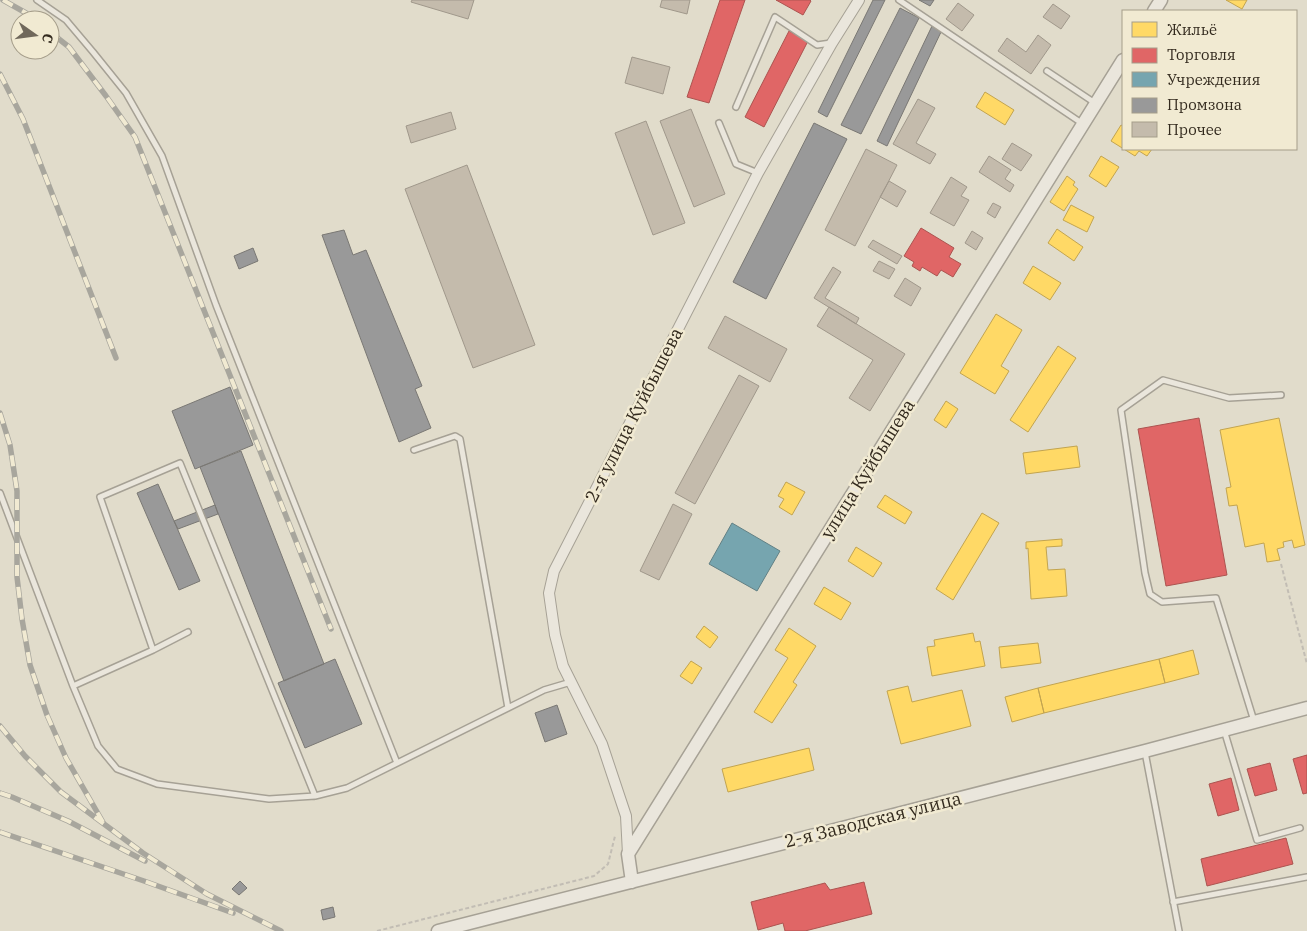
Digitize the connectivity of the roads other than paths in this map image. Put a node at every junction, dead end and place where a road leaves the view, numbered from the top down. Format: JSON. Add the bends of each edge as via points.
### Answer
{"nodes":[{"id":1,"x":37,"y":0,"type":"edge"},
{"id":2,"x":859,"y":0,"type":"edge"},
{"id":3,"x":899,"y":0,"type":"edge"},
{"id":4,"x":832,"y":43,"type":"junction"},
{"id":5,"x":1122,"y":62,"type":"edge"},
{"id":6,"x":1047,"y":71,"type":"dead end"},
{"id":7,"x":1096,"y":104,"type":"junction"},
{"id":8,"x":736,"y":107,"type":"dead end"},
{"id":9,"x":719,"y":123,"type":"dead end"},
{"id":10,"x":1083,"y":124,"type":"junction"},
{"id":11,"x":758,"y":173,"type":"junction"},
{"id":12,"x":1281,"y":395,"type":"dead end"},
{"id":13,"x":414,"y":450,"type":"dead end"},
{"id":14,"x":0,"y":493,"type":"edge"},
{"id":15,"x":188,"y":632,"type":"dead end"},
{"id":16,"x":153,"y":650,"type":"junction"},
{"id":17,"x":571,"y":682,"type":"junction"},
{"id":18,"x":72,"y":686,"type":"junction"},
{"id":19,"x":508,"y":708,"type":"junction"},
{"id":20,"x":1307,"y":708,"type":"edge"},
{"id":21,"x":1254,"y":722,"type":"junction"},
{"id":22,"x":1224,"y":730,"type":"junction"},
{"id":23,"x":1145,"y":751,"type":"junction"},
{"id":24,"x":397,"y":763,"type":"junction"},
{"id":25,"x":314,"y":796,"type":"junction"},
{"id":26,"x":1300,"y":828,"type":"dead end"},
{"id":27,"x":628,"y":854,"type":"junction"},
{"id":28,"x":1307,"y":878,"type":"edge"},
{"id":29,"x":632,"y":882,"type":"junction"},
{"id":30,"x":1173,"y":902,"type":"junction"},
{"id":31,"x":438,"y":931,"type":"edge"},
{"id":32,"x":1179,"y":931,"type":"edge"}],
"edges":[{"from":1,"to":24,"type":"lane","via":[[66,20],[93,52],[126,94],[162,156],[216,305]]},
{"from":2,"to":4,"type":"street","name":"2-я улица Куйбышева"},
{"from":3,"to":10,"type":"lane"},
{"from":4,"to":8,"type":"lane","via":[[817,45],[775,18]]},
{"from":4,"to":11,"type":"street","name":"2-я улица Куйбышева"},
{"from":5,"to":7,"type":"street","name":"улица Куйбышева"},
{"from":6,"to":7,"type":"lane"},
{"from":7,"to":10,"type":"street","name":"улица Куйбышева"},
{"from":9,"to":11,"type":"lane","via":[[736,164]]},
{"from":10,"to":27,"type":"street","name":"улица Куйбышева"},
{"from":11,"to":17,"type":"street","name":"2-я улица Куйбышева","via":[[554,571],[549,593],[555,635]]},
{"from":12,"to":21,"type":"lane","via":[[1230,398],[1163,380],[1121,410],[1144,574],[1150,594],[1162,602],[1216,598]]},
{"from":13,"to":19,"type":"lane","via":[[455,436],[460,439]]},
{"from":14,"to":18,"type":"lane"},
{"from":15,"to":16,"type":"lane"},
{"from":16,"to":18,"type":"lane"},
{"from":16,"to":25,"type":"lane","via":[[100,497],[180,463]]},
{"from":17,"to":19,"type":"lane","via":[[544,690]]},
{"from":17,"to":27,"type":"street","name":"2-я улица Куйбышева","via":[[602,744],[626,816]]},
{"from":18,"to":25,"type":"lane","via":[[98,746],[116,768],[157,784],[269,798]]},
{"from":19,"to":24,"type":"lane"},
{"from":20,"to":21,"type":"street","name":"2-я Заводская улица"},
{"from":21,"to":22,"type":"street","name":"2-я Заводская улица"},
{"from":22,"to":23,"type":"street","name":"2-я Заводская улица"},
{"from":22,"to":26,"type":"lane","via":[[1257,840]]},
{"from":23,"to":29,"type":"street","name":"2-я Заводская улица"},
{"from":23,"to":30,"type":"lane"},
{"from":24,"to":25,"type":"lane","via":[[347,788]]},
{"from":27,"to":29,"type":"street"},
{"from":28,"to":30,"type":"lane"},
{"from":29,"to":31,"type":"street","name":"2-я Заводская улица"},
{"from":30,"to":32,"type":"lane"}]}
